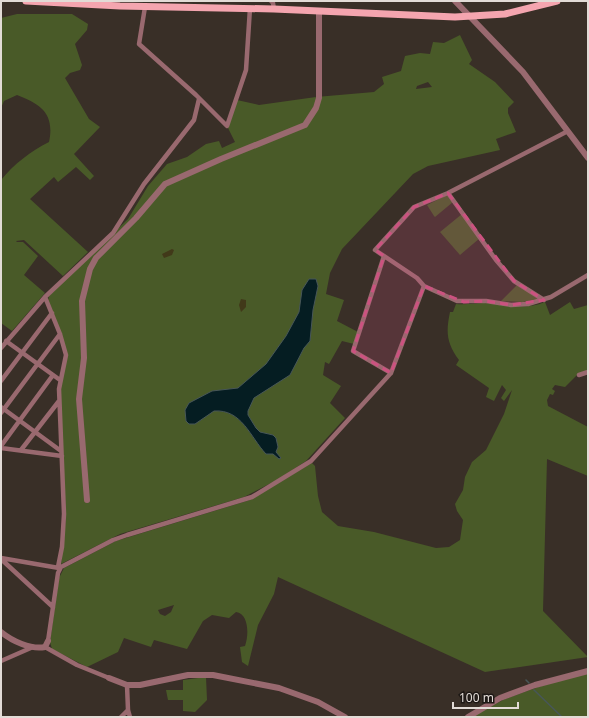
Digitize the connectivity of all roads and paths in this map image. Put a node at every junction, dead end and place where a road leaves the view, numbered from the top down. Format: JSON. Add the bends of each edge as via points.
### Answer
{"nodes":[{"id":1,"x":26,"y":1,"type":"edge"},
{"id":2,"x":271,"y":1,"type":"edge"},
{"id":3,"x":455,"y":1,"type":"edge"},
{"id":4,"x":557,"y":1,"type":"edge"},
{"id":5,"x":79,"y":2,"type":"edge"},
{"id":6,"x":146,"y":6,"type":"junction"},
{"id":7,"x":250,"y":8,"type":"junction"},
{"id":8,"x":274,"y":9,"type":"junction"},
{"id":9,"x":320,"y":12,"type":"junction"},
{"id":10,"x":470,"y":17,"type":"junction"},
{"id":11,"x":199,"y":99,"type":"junction"},
{"id":12,"x":568,"y":131,"type":"junction"},
{"id":13,"x":588,"y":158,"type":"edge"},
{"id":14,"x":448,"y":193,"type":"junction"},
{"id":15,"x":384,"y":256,"type":"junction"},
{"id":16,"x":588,"y":275,"type":"edge"},
{"id":17,"x":424,"y":286,"type":"junction"},
{"id":18,"x":44,"y":297,"type":"junction"},
{"id":19,"x":544,"y":300,"type":"junction"},
{"id":20,"x":52,"y":313,"type":"junction"},
{"id":21,"x":60,"y":334,"type":"junction"},
{"id":22,"x":6,"y":340,"type":"junction"},
{"id":23,"x":1,"y":348,"type":"edge"},
{"id":24,"x":23,"y":352,"type":"junction"},
{"id":25,"x":38,"y":364,"type":"junction"},
{"id":26,"x":588,"y":372,"type":"edge"},
{"id":27,"x":390,"y":373,"type":"junction"},
{"id":28,"x":53,"y":375,"type":"junction"},
{"id":29,"x":579,"y":375,"type":"dead end"},
{"id":30,"x":60,"y":380,"type":"junction"},
{"id":31,"x":1,"y":381,"type":"edge"},
{"id":32,"x":59,"y":401,"type":"junction"},
{"id":33,"x":2,"y":410,"type":"edge"},
{"id":34,"x":20,"y":421,"type":"junction"},
{"id":35,"x":35,"y":432,"type":"junction"},
{"id":36,"x":1,"y":447,"type":"edge"},
{"id":37,"x":21,"y":450,"type":"junction"},
{"id":38,"x":62,"y":454,"type":"junction"},
{"id":39,"x":87,"y":500,"type":"dead end"},
{"id":40,"x":1,"y":559,"type":"edge"},
{"id":41,"x":59,"y":568,"type":"junction"},
{"id":42,"x":53,"y":607,"type":"junction"},
{"id":43,"x":1,"y":632,"type":"edge"},
{"id":44,"x":47,"y":644,"type":"junction"},
{"id":45,"x":32,"y":647,"type":"junction"},
{"id":46,"x":1,"y":661,"type":"edge"},
{"id":47,"x":588,"y":671,"type":"edge"},
{"id":48,"x":109,"y":678,"type":"joint"},
{"id":49,"x":127,"y":684,"type":"junction"},
{"id":50,"x":128,"y":710,"type":"junction"},
{"id":51,"x":122,"y":717,"type":"edge"},
{"id":52,"x":130,"y":717,"type":"edge"},
{"id":53,"x":345,"y":717,"type":"edge"},
{"id":54,"x":468,"y":717,"type":"edge"}],
"edges":[{"from":1,"to":5,"type":"main road"},
{"from":2,"to":8,"type":"street"},
{"from":3,"to":10,"type":"street"},
{"from":4,"to":10,"type":"main road","via":[[515,12]]},
{"from":5,"to":6,"type":"main road"},
{"from":6,"to":7,"type":"main road"},
{"from":6,"to":11,"type":"street","via":[[139,44]]},
{"from":7,"to":8,"type":"main road"},
{"from":7,"to":11,"type":"street","via":[[246,70],[227,126]]},
{"from":8,"to":9,"type":"main road"},
{"from":9,"to":10,"type":"main road"},
{"from":9,"to":39,"type":"street","via":[[319,98],[305,125],[165,184],[96,258],[90,269],[82,302],[84,358],[79,394]]},
{"from":10,"to":12,"type":"street","via":[[523,72]]},
{"from":11,"to":18,"type":"street","via":[[194,120],[144,184],[113,233]]},
{"from":12,"to":13,"type":"street"},
{"from":12,"to":14,"type":"street"},
{"from":14,"to":15,"type":"street","via":[[414,207],[375,250]]},
{"from":14,"to":19,"type":"street","via":[[514,282]]},
{"from":15,"to":17,"type":"street","via":[[417,278]]},
{"from":15,"to":27,"type":"street","via":[[353,351]]},
{"from":16,"to":19,"type":"street"},
{"from":17,"to":19,"type":"street","via":[[464,302],[486,301],[510,305],[534,304]]},
{"from":17,"to":27,"type":"street"},
{"from":18,"to":20,"type":"street"},
{"from":18,"to":22,"type":"street"},
{"from":20,"to":21,"type":"street"},
{"from":20,"to":24,"type":"street"},
{"from":21,"to":25,"type":"street"},
{"from":21,"to":30,"type":"street","via":[[66,355]]},
{"from":22,"to":23,"type":"street"},
{"from":22,"to":24,"type":"street"},
{"from":24,"to":25,"type":"street"},
{"from":24,"to":31,"type":"street"},
{"from":25,"to":28,"type":"street"},
{"from":25,"to":33,"type":"street"},
{"from":26,"to":29,"type":"street"},
{"from":27,"to":41,"type":"street","via":[[311,461],[282,480],[252,497],[113,540]]},
{"from":28,"to":30,"type":"street"},
{"from":28,"to":34,"type":"street"},
{"from":30,"to":32,"type":"street"},
{"from":32,"to":35,"type":"street"},
{"from":32,"to":38,"type":"street"},
{"from":33,"to":34,"type":"street"},
{"from":34,"to":35,"type":"street"},
{"from":34,"to":36,"type":"street"},
{"from":35,"to":37,"type":"street"},
{"from":35,"to":38,"type":"street"},
{"from":36,"to":37,"type":"street"},
{"from":37,"to":38,"type":"street"},
{"from":38,"to":41,"type":"street","via":[[64,514]]},
{"from":40,"to":41,"type":"street"},
{"from":40,"to":42,"type":"street"},
{"from":41,"to":42,"type":"street"},
{"from":42,"to":44,"type":"street"},
{"from":43,"to":45,"type":"street"},
{"from":44,"to":45,"type":"street"},
{"from":44,"to":48,"type":"street","via":[[77,665]]},
{"from":45,"to":46,"type":"street"},
{"from":47,"to":54,"type":"street","via":[[535,685],[500,698]]},
{"from":48,"to":49,"type":"street"},
{"from":49,"to":50,"type":"street"},
{"from":49,"to":53,"type":"street","via":[[147,685],[188,675],[213,675],[279,688],[318,702]]},
{"from":50,"to":51,"type":"street"},
{"from":50,"to":52,"type":"street"}]}
